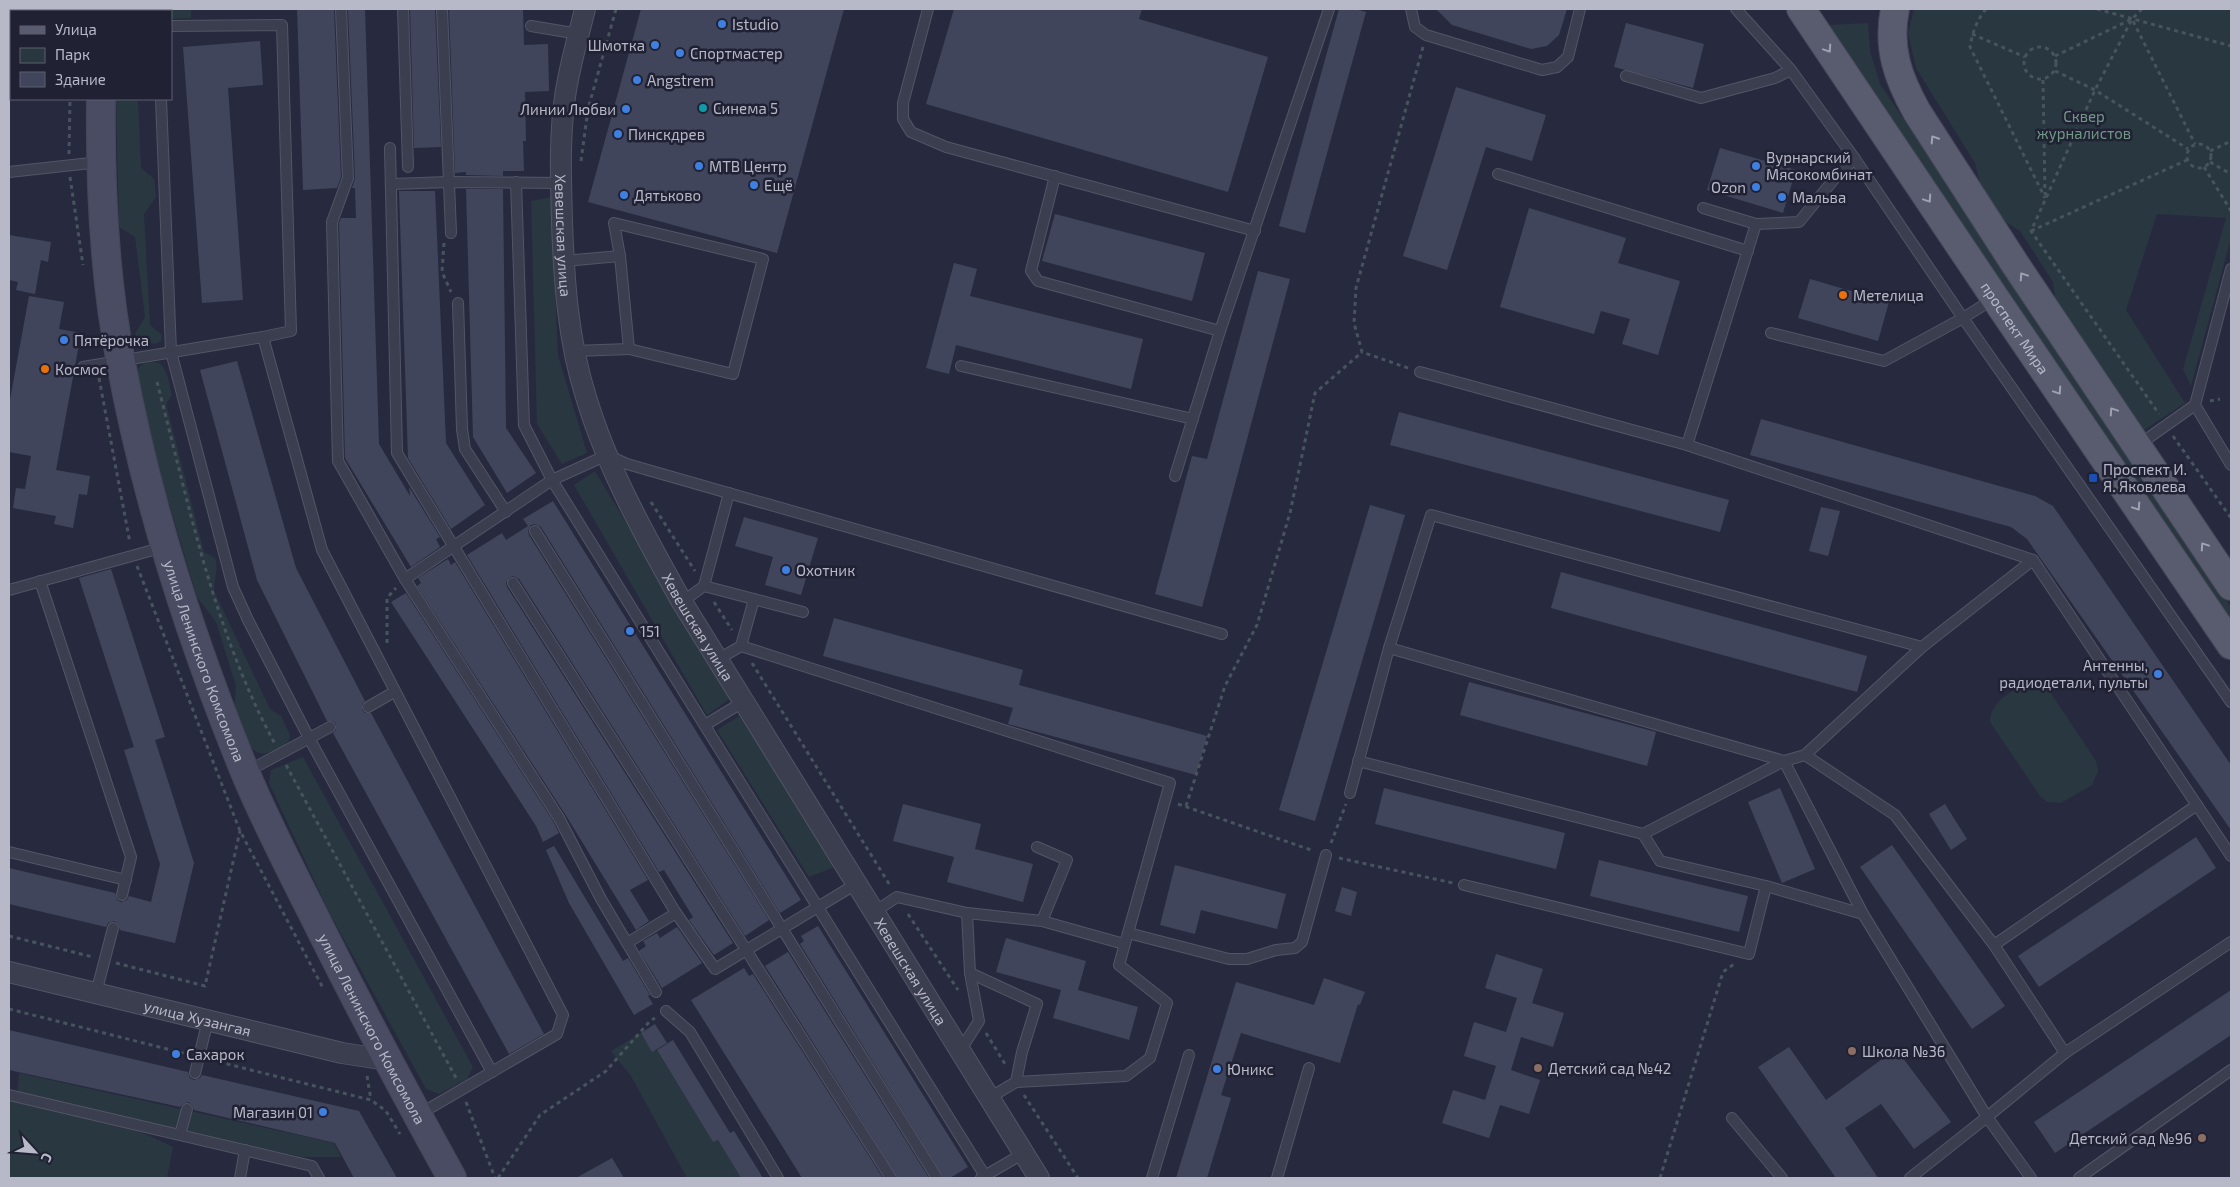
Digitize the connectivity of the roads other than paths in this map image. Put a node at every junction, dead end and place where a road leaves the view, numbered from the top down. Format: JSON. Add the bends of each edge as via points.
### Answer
{"nodes":[{"id":1,"x":341,"y":9,"type":"edge"},
{"id":2,"x":403,"y":9,"type":"edge"},
{"id":3,"x":442,"y":9,"type":"edge"},
{"id":4,"x":585,"y":9,"type":"edge"},
{"id":5,"x":928,"y":9,"type":"edge"},
{"id":6,"x":1329,"y":9,"type":"edge"},
{"id":7,"x":1411,"y":9,"type":"edge"},
{"id":8,"x":1580,"y":9,"type":"edge"},
{"id":9,"x":1736,"y":9,"type":"edge"},
{"id":10,"x":1801,"y":9,"type":"edge"},
{"id":11,"x":1895,"y":9,"type":"edge"},
{"id":12,"x":172,"y":26,"type":"edge"},
{"id":13,"x":531,"y":26,"type":"dead end"},
{"id":14,"x":579,"y":34,"type":"junction"},
{"id":15,"x":1791,"y":70,"type":"junction"},
{"id":16,"x":1626,"y":76,"type":"dead end"},
{"id":17,"x":101,"y":100,"type":"edge"},
{"id":18,"x":161,"y":100,"type":"edge"},
{"id":19,"x":390,"y":148,"type":"dead end"},
{"id":20,"x":1855,"y":159,"type":"junction"},
{"id":21,"x":100,"y":162,"type":"junction"},
{"id":22,"x":408,"y":166,"type":"dead end"},
{"id":23,"x":9,"y":172,"type":"edge"},
{"id":24,"x":1498,"y":174,"type":"dead end"},
{"id":25,"x":1055,"y":176,"type":"junction"},
{"id":26,"x":448,"y":182,"type":"junction"},
{"id":27,"x":516,"y":182,"type":"junction"},
{"id":28,"x":561,"y":183,"type":"junction"},
{"id":29,"x":392,"y":184,"type":"junction"},
{"id":30,"x":1703,"y":208,"type":"dead end"},
{"id":31,"x":1756,"y":224,"type":"junction"},
{"id":32,"x":1255,"y":231,"type":"junction"},
{"id":33,"x":451,"y":233,"type":"road end"},
{"id":34,"x":1748,"y":250,"type":"junction"},
{"id":35,"x":620,"y":256,"type":"junction"},
{"id":36,"x":564,"y":261,"type":"junction"},
{"id":37,"x":2231,"y":269,"type":"edge"},
{"id":38,"x":1995,"y":298,"type":"junction"},
{"id":39,"x":458,"y":303,"type":"road end"},
{"id":40,"x":1963,"y":318,"type":"junction"},
{"id":41,"x":1220,"y":332,"type":"junction"},
{"id":42,"x":1771,"y":333,"type":"dead end"},
{"id":43,"x":263,"y":337,"type":"junction"},
{"id":44,"x":629,"y":349,"type":"junction"},
{"id":45,"x":574,"y":351,"type":"junction"},
{"id":46,"x":171,"y":352,"type":"junction"},
{"id":47,"x":120,"y":360,"type":"junction"},
{"id":48,"x":961,"y":366,"type":"dead end"},
{"id":49,"x":83,"y":367,"type":"dead end"},
{"id":50,"x":1420,"y":372,"type":"road end"},
{"id":51,"x":2195,"y":405,"type":"junction"},
{"id":52,"x":1193,"y":419,"type":"junction"},
{"id":53,"x":1687,"y":445,"type":"junction"},
{"id":54,"x":2136,"y":447,"type":"junction"},
{"id":55,"x":607,"y":455,"type":"junction"},
{"id":56,"x":2231,"y":465,"type":"edge"},
{"id":57,"x":1175,"y":476,"type":"dead end"},
{"id":58,"x":552,"y":480,"type":"junction"},
{"id":59,"x":729,"y":493,"type":"junction"},
{"id":60,"x":506,"y":512,"type":"junction"},
{"id":61,"x":535,"y":531,"type":"dead end"},
{"id":62,"x":165,"y":547,"type":"junction"},
{"id":63,"x":453,"y":547,"type":"junction"},
{"id":64,"x":2033,"y":560,"type":"junction"},
{"id":65,"x":405,"y":579,"type":"junction"},
{"id":66,"x":40,"y":581,"type":"junction"},
{"id":67,"x":513,"y":582,"type":"dead end"},
{"id":68,"x":704,"y":586,"type":"junction"},
{"id":69,"x":2231,"y":586,"type":"edge"},
{"id":70,"x":9,"y":590,"type":"edge"},
{"id":71,"x":754,"y":599,"type":"junction"},
{"id":72,"x":682,"y":602,"type":"junction"},
{"id":73,"x":803,"y":612,"type":"dead end"},
{"id":74,"x":1222,"y":634,"type":"dead end"},
{"id":75,"x":2231,"y":645,"type":"edge"},
{"id":76,"x":741,"y":646,"type":"junction"},
{"id":77,"x":1922,"y":647,"type":"junction"},
{"id":78,"x":1389,"y":648,"type":"junction"},
{"id":79,"x":717,"y":660,"type":"junction"},
{"id":80,"x":394,"y":692,"type":"junction"},
{"id":81,"x":743,"y":702,"type":"junction"},
{"id":82,"x":2231,"y":702,"type":"edge"},
{"id":83,"x":368,"y":707,"type":"dead end"},
{"id":84,"x":705,"y":725,"type":"junction"},
{"id":85,"x":330,"y":727,"type":"dead end"},
{"id":86,"x":309,"y":738,"type":"junction"},
{"id":87,"x":1804,"y":755,"type":"junction"},
{"id":88,"x":1358,"y":760,"type":"junction"},
{"id":89,"x":1784,"y":761,"type":"junction"},
{"id":90,"x":245,"y":773,"type":"junction"},
{"id":91,"x":1350,"y":793,"type":"road end"},
{"id":92,"x":2197,"y":805,"type":"junction"},
{"id":93,"x":1643,"y":834,"type":"junction"},
{"id":94,"x":1037,"y":847,"type":"dead end"},
{"id":95,"x":9,"y":852,"type":"edge"},
{"id":96,"x":1326,"y":855,"type":"road end"},
{"id":97,"x":2231,"y":856,"type":"edge"},
{"id":98,"x":126,"y":880,"type":"junction"},
{"id":99,"x":856,"y":884,"type":"junction"},
{"id":100,"x":1464,"y":885,"type":"dead end"},
{"id":101,"x":1766,"y":886,"type":"junction"},
{"id":102,"x":122,"y":895,"type":"dead end"},
{"id":103,"x":817,"y":908,"type":"junction"},
{"id":104,"x":874,"y":912,"type":"junction"},
{"id":105,"x":676,"y":913,"type":"junction"},
{"id":106,"x":967,"y":913,"type":"junction"},
{"id":107,"x":1863,"y":914,"type":"junction"},
{"id":108,"x":1042,"y":921,"type":"junction"},
{"id":109,"x":113,"y":928,"type":"dead end"},
{"id":110,"x":783,"y":928,"type":"junction"},
{"id":111,"x":1128,"y":933,"type":"junction"},
{"id":112,"x":2231,"y":942,"type":"edge"},
{"id":113,"x":627,"y":943,"type":"junction"},
{"id":114,"x":1124,"y":944,"type":"junction"},
{"id":115,"x":1994,"y":945,"type":"junction"},
{"id":116,"x":747,"y":950,"type":"junction"},
{"id":117,"x":9,"y":972,"type":"edge"},
{"id":118,"x":970,"y":974,"type":"junction"},
{"id":119,"x":96,"y":992,"type":"junction"},
{"id":120,"x":656,"y":992,"type":"dead end"},
{"id":121,"x":666,"y":1011,"type":"road end"},
{"id":122,"x":208,"y":1020,"type":"junction"},
{"id":123,"x":960,"y":1051,"type":"junction"},
{"id":124,"x":2065,"y":1053,"type":"junction"},
{"id":125,"x":1189,"y":1055,"type":"dead end"},
{"id":126,"x":377,"y":1067,"type":"junction"},
{"id":127,"x":1308,"y":1068,"type":"dead end"},
{"id":128,"x":2231,"y":1070,"type":"edge"},
{"id":129,"x":492,"y":1072,"type":"junction"},
{"id":130,"x":195,"y":1073,"type":"dead end"},
{"id":131,"x":1016,"y":1082,"type":"junction"},
{"id":132,"x":9,"y":1095,"type":"edge"},
{"id":133,"x":989,"y":1098,"type":"junction"},
{"id":134,"x":187,"y":1109,"type":"dead end"},
{"id":135,"x":418,"y":1116,"type":"junction"},
{"id":136,"x":1988,"y":1117,"type":"junction"},
{"id":137,"x":1732,"y":1118,"type":"dead end"},
{"id":138,"x":180,"y":1135,"type":"junction"},
{"id":139,"x":245,"y":1150,"type":"junction"},
{"id":140,"x":1024,"y":1153,"type":"junction"},
{"id":141,"x":983,"y":1177,"type":"edge"},
{"id":142,"x":240,"y":1178,"type":"edge"},
{"id":143,"x":319,"y":1178,"type":"edge"},
{"id":144,"x":452,"y":1178,"type":"edge"},
{"id":145,"x":778,"y":1178,"type":"edge"},
{"id":146,"x":891,"y":1178,"type":"edge"},
{"id":147,"x":937,"y":1178,"type":"edge"},
{"id":148,"x":1039,"y":1178,"type":"edge"},
{"id":149,"x":1152,"y":1178,"type":"edge"},
{"id":150,"x":1277,"y":1178,"type":"edge"},
{"id":151,"x":1782,"y":1178,"type":"edge"},
{"id":152,"x":1910,"y":1178,"type":"edge"},
{"id":153,"x":2031,"y":1178,"type":"edge"},
{"id":154,"x":2079,"y":1178,"type":"edge"}],
"edges":[{"from":1,"to":65,"type":"lane","via":[[348,178],[332,222],[338,461]]},
{"from":2,"to":22,"type":"lane"},
{"from":3,"to":26,"type":"lane"},
{"from":4,"to":14,"type":"street","name":"Хевешская улица"},
{"from":5,"to":25,"type":"lane","via":[[903,103],[903,119],[911,132],[946,146]]},
{"from":6,"to":32,"type":"lane"},
{"from":7,"to":8,"type":"lane","via":[[1415,27],[1426,34],[1542,70],[1557,67],[1568,57]]},
{"from":9,"to":15,"type":"lane"},
{"from":10,"to":38,"type":"main road","name":"проспект Мира","one_way":true},
{"from":54,"to":11,"type":"main road","one_way":true,"via":[[1908,96],[1895,64],[1892,45]]},
{"from":12,"to":43,"type":"lane","via":[[282,26],[291,331]]},
{"from":13,"to":14,"type":"lane"},
{"from":14,"to":28,"type":"street","name":"Хевешская улица","via":[[565,98],[560,146]]},
{"from":15,"to":16,"type":"lane","via":[[1775,78],[1701,98]]},
{"from":15,"to":20,"type":"lane"},
{"from":17,"to":21,"type":"main road","name":"улица Ленинского Комсомола"},
{"from":18,"to":46,"type":"lane"},
{"from":19,"to":29,"type":"lane"},
{"from":20,"to":31,"type":"lane","via":[[1840,172],[1799,222]]},
{"from":20,"to":40,"type":"lane"},
{"from":21,"to":23,"type":"lane"},
{"from":21,"to":47,"type":"main road","name":"улица Ленинского Комсомола"},
{"from":24,"to":34,"type":"lane"},
{"from":25,"to":32,"type":"lane"},
{"from":25,"to":41,"type":"lane","via":[[1031,271],[1038,281]]},
{"from":26,"to":27,"type":"lane"},
{"from":26,"to":29,"type":"lane"},
{"from":26,"to":33,"type":"lane"},
{"from":27,"to":28,"type":"lane"},
{"from":27,"to":58,"type":"lane","via":[[524,425]]},
{"from":28,"to":36,"type":"street","name":"Хевешская улица"},
{"from":29,"to":63,"type":"lane","via":[[397,454]]},
{"from":30,"to":31,"type":"lane"},
{"from":31,"to":34,"type":"lane"},
{"from":32,"to":41,"type":"lane"},
{"from":34,"to":53,"type":"lane"},
{"from":35,"to":36,"type":"lane"},
{"from":35,"to":44,"type":"lane"},
{"from":35,"to":44,"type":"lane","via":[[614,222],[763,260],[732,374]]},
{"from":36,"to":45,"type":"street","name":"Хевешская улица"},
{"from":37,"to":51,"type":"lane"},
{"from":38,"to":40,"type":"lane"},
{"from":38,"to":75,"type":"main road","name":"проспект Мира","one_way":true},
{"from":39,"to":60,"type":"lane","via":[[465,450]]},
{"from":40,"to":42,"type":"lane","via":[[1884,360]]},
{"from":40,"to":82,"type":"lane"},
{"from":41,"to":52,"type":"lane"},
{"from":43,"to":46,"type":"lane"},
{"from":43,"to":80,"type":"lane","via":[[322,550]]},
{"from":44,"to":45,"type":"lane"},
{"from":45,"to":55,"type":"street","name":"Хевешская улица"},
{"from":46,"to":47,"type":"lane"},
{"from":46,"to":86,"type":"lane","via":[[233,586]]},
{"from":47,"to":49,"type":"lane"},
{"from":47,"to":62,"type":"main road","name":"улица Ленинского Комсомола","via":[[145,476]]},
{"from":48,"to":52,"type":"lane"},
{"from":50,"to":53,"type":"lane"},
{"from":51,"to":54,"type":"lane"},
{"from":51,"to":56,"type":"lane"},
{"from":52,"to":57,"type":"lane"},
{"from":53,"to":64,"type":"lane"},
{"from":69,"to":54,"type":"main road","one_way":true},
{"from":55,"to":58,"type":"lane"},
{"from":55,"to":59,"type":"lane","via":[[627,464]]},
{"from":55,"to":72,"type":"street","name":"Хевешская улица","via":[[632,514]]},
{"from":58,"to":60,"type":"lane"},
{"from":58,"to":84,"type":"lane"},
{"from":59,"to":68,"type":"lane"},
{"from":59,"to":74,"type":"lane"},
{"from":60,"to":63,"type":"lane"},
{"from":61,"to":110,"type":"lane"},
{"from":62,"to":66,"type":"lane"},
{"from":62,"to":90,"type":"main road","name":"улица Ленинского Комсомола","via":[[204,666]]},
{"from":63,"to":65,"type":"lane"},
{"from":63,"to":105,"type":"lane"},
{"from":64,"to":77,"type":"lane"},
{"from":64,"to":92,"type":"lane"},
{"from":65,"to":113,"type":"lane","via":[[559,818]]},
{"from":66,"to":70,"type":"lane"},
{"from":66,"to":98,"type":"lane","via":[[131,857]]},
{"from":67,"to":116,"type":"lane"},
{"from":68,"to":71,"type":"lane"},
{"from":68,"to":72,"type":"lane"},
{"from":71,"to":73,"type":"lane"},
{"from":71,"to":76,"type":"lane"},
{"from":72,"to":79,"type":"street","name":"Хевешская улица"},
{"from":76,"to":79,"type":"lane"},
{"from":76,"to":111,"type":"lane","via":[[1170,783]]},
{"from":77,"to":78,"type":"lane","via":[[1430,515]]},
{"from":77,"to":87,"type":"lane"},
{"from":78,"to":88,"type":"lane"},
{"from":78,"to":89,"type":"lane"},
{"from":79,"to":81,"type":"street","name":"Хевешская улица"},
{"from":80,"to":83,"type":"lane"},
{"from":80,"to":129,"type":"lane","via":[[563,1015],[557,1034]]},
{"from":81,"to":84,"type":"lane"},
{"from":81,"to":99,"type":"street","name":"Хевешская улица"},
{"from":84,"to":103,"type":"lane"},
{"from":85,"to":86,"type":"lane"},
{"from":86,"to":90,"type":"lane"},
{"from":86,"to":129,"type":"lane"},
{"from":87,"to":89,"type":"lane"},
{"from":87,"to":115,"type":"lane","via":[[1895,815]]},
{"from":88,"to":91,"type":"lane"},
{"from":88,"to":93,"type":"lane"},
{"from":89,"to":93,"type":"lane"},
{"from":89,"to":107,"type":"lane"},
{"from":90,"to":126,"type":"main road","name":"улица Ленинского Комсомола"},
{"from":92,"to":97,"type":"lane"},
{"from":92,"to":115,"type":"lane"},
{"from":93,"to":101,"type":"lane","via":[[1660,861]]},
{"from":94,"to":108,"type":"lane","via":[[1067,860]]},
{"from":95,"to":98,"type":"lane"},
{"from":96,"to":111,"type":"lane","via":[[1302,942],[1295,948],[1247,959],[1229,959]]},
{"from":98,"to":102,"type":"lane"},
{"from":99,"to":103,"type":"lane"},
{"from":99,"to":104,"type":"street","name":"Хевешская улица"},
{"from":100,"to":101,"type":"lane","via":[[1749,954]]},
{"from":101,"to":107,"type":"lane"},
{"from":103,"to":110,"type":"lane"},
{"from":103,"to":141,"type":"lane"},
{"from":104,"to":106,"type":"lane","via":[[897,897]]},
{"from":104,"to":123,"type":"street","name":"Хевешская улица"},
{"from":105,"to":113,"type":"lane"},
{"from":105,"to":116,"type":"lane","via":[[715,969]]},
{"from":106,"to":108,"type":"lane"},
{"from":106,"to":118,"type":"lane"},
{"from":107,"to":136,"type":"lane"},
{"from":108,"to":114,"type":"lane"},
{"from":109,"to":119,"type":"lane"},
{"from":110,"to":116,"type":"lane"},
{"from":110,"to":147,"type":"lane"},
{"from":111,"to":114,"type":"lane"},
{"from":112,"to":124,"type":"lane"},
{"from":113,"to":120,"type":"lane"},
{"from":114,"to":131,"type":"lane","via":[[1119,965],[1167,1003],[1150,1058],[1126,1076]]},
{"from":115,"to":124,"type":"lane"},
{"from":116,"to":146,"type":"lane"},
{"from":117,"to":119,"type":"street","name":"улица Хузангая"},
{"from":118,"to":123,"type":"lane","via":[[979,1021]]},
{"from":118,"to":131,"type":"lane","via":[[1037,1004]]},
{"from":119,"to":122,"type":"street","name":"улица Хузангая"},
{"from":121,"to":145,"type":"lane","via":[[690,1032]]},
{"from":122,"to":126,"type":"street","name":"улица Хузангая","via":[[350,1056]]},
{"from":122,"to":130,"type":"lane"},
{"from":123,"to":133,"type":"street","name":"Хевешская улица"},
{"from":124,"to":136,"type":"lane"},
{"from":125,"to":149,"type":"lane"},
{"from":126,"to":135,"type":"main road","name":"улица Ленинского Комсомола"},
{"from":127,"to":150,"type":"lane"},
{"from":128,"to":154,"type":"lane"},
{"from":129,"to":135,"type":"lane"},
{"from":131,"to":133,"type":"lane"},
{"from":132,"to":138,"type":"lane"},
{"from":133,"to":140,"type":"street","name":"Хевешская улица"},
{"from":134,"to":138,"type":"lane"},
{"from":135,"to":144,"type":"main road","name":"улица Ленинского Комсомола"},
{"from":136,"to":152,"type":"lane"},
{"from":136,"to":153,"type":"lane"},
{"from":137,"to":151,"type":"lane"},
{"from":138,"to":139,"type":"lane"},
{"from":139,"to":142,"type":"lane"},
{"from":139,"to":143,"type":"lane","via":[[312,1166]]},
{"from":140,"to":141,"type":"lane"},
{"from":140,"to":148,"type":"street","name":"Хевешская улица"}]}
